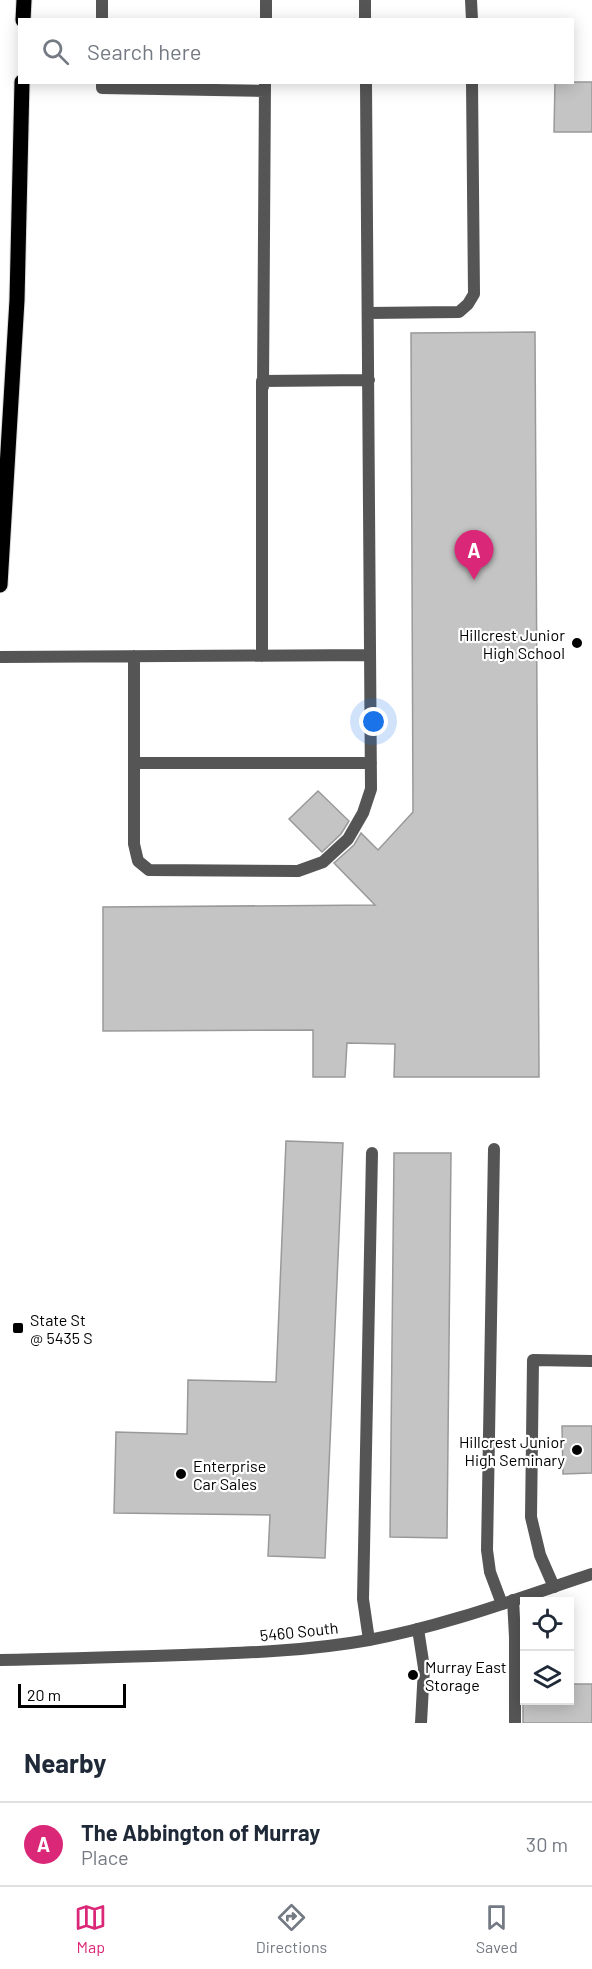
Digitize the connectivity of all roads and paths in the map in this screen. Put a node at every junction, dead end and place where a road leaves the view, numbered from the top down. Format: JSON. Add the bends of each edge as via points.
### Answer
{"nodes":[{"id":1,"x":24,"y":0,"type":"edge"},
{"id":2,"x":102,"y":0,"type":"edge"},
{"id":3,"x":266,"y":0,"type":"edge"},
{"id":4,"x":365,"y":0,"type":"edge"},
{"id":5,"x":471,"y":0,"type":"edge"},
{"id":6,"x":23,"y":18,"type":"edge"},
{"id":7,"x":102,"y":18,"type":"edge"},
{"id":8,"x":266,"y":18,"type":"edge"},
{"id":9,"x":365,"y":18,"type":"edge"},
{"id":10,"x":472,"y":18,"type":"edge"},
{"id":11,"x":22,"y":84,"type":"edge"},
{"id":12,"x":366,"y":84,"type":"edge"},
{"id":13,"x":472,"y":84,"type":"edge"},
{"id":14,"x":102,"y":85,"type":"edge"},
{"id":15,"x":265,"y":87,"type":"edge"},
{"id":16,"x":368,"y":313,"type":"junction"},
{"id":17,"x":369,"y":380,"type":"junction"},
{"id":18,"x":262,"y":381,"type":"junction"},
{"id":19,"x":0,"y":585,"type":"edge"},
{"id":20,"x":370,"y":655,"type":"junction"},
{"id":21,"x":134,"y":656,"type":"junction"},
{"id":22,"x":262,"y":656,"type":"junction"},
{"id":23,"x":0,"y":657,"type":"edge"},
{"id":24,"x":134,"y":763,"type":"junction"},
{"id":25,"x":371,"y":763,"type":"junction"},
{"id":26,"x":494,"y":1149,"type":"dead end"},
{"id":27,"x":372,"y":1153,"type":"dead end"},
{"id":28,"x":592,"y":1361,"type":"edge"},
{"id":29,"x":592,"y":1574,"type":"edge"},
{"id":30,"x":554,"y":1587,"type":"junction"},
{"id":31,"x":507,"y":1602,"type":"junction"},
{"id":32,"x":418,"y":1629,"type":"junction"},
{"id":33,"x":369,"y":1640,"type":"junction"},
{"id":34,"x":0,"y":1660,"type":"edge"},
{"id":35,"x":421,"y":1723,"type":"edge"},
{"id":36,"x":515,"y":1723,"type":"edge"}],
"edges":[{"from":1,"to":6,"type":"main road"},
{"from":2,"to":7,"type":"street"},
{"from":3,"to":8,"type":"street"},
{"from":4,"to":9,"type":"street"},
{"from":5,"to":10,"type":"street"},
{"from":11,"to":19,"type":"main road","via":[[18,300]]},
{"from":12,"to":16,"type":"street"},
{"from":13,"to":16,"type":"street","via":[[474,294],[459,312]]},
{"from":14,"to":15,"type":"street"},
{"from":15,"to":18,"type":"street"},
{"from":16,"to":17,"type":"street"},
{"from":17,"to":18,"type":"street"},
{"from":17,"to":20,"type":"street"},
{"from":18,"to":22,"type":"street"},
{"from":20,"to":22,"type":"street"},
{"from":20,"to":25,"type":"street"},
{"from":21,"to":22,"type":"street"},
{"from":21,"to":23,"type":"street"},
{"from":21,"to":24,"type":"street"},
{"from":24,"to":25,"type":"street"},
{"from":24,"to":25,"type":"street","via":[[134,844],[138,861],[149,870],[298,871],[323,862],[348,839],[371,789]]},
{"from":26,"to":31,"type":"street","via":[[487,1550],[490,1572]]},
{"from":27,"to":33,"type":"street","via":[[363,1599]]},
{"from":28,"to":30,"type":"street","via":[[533,1360],[531,1517],[540,1555]]},
{"from":29,"to":30,"type":"street","name":"5460 South"},
{"from":30,"to":31,"type":"street","name":"5460 South"},
{"from":31,"to":32,"type":"street","name":"5460 South"},
{"from":31,"to":36,"type":"street","via":[[515,1637]]},
{"from":32,"to":33,"type":"street","name":"5460 South"},
{"from":32,"to":35,"type":"street","via":[[424,1668]]},
{"from":33,"to":34,"type":"street","name":"5460 South","via":[[236,1653]]}]}
